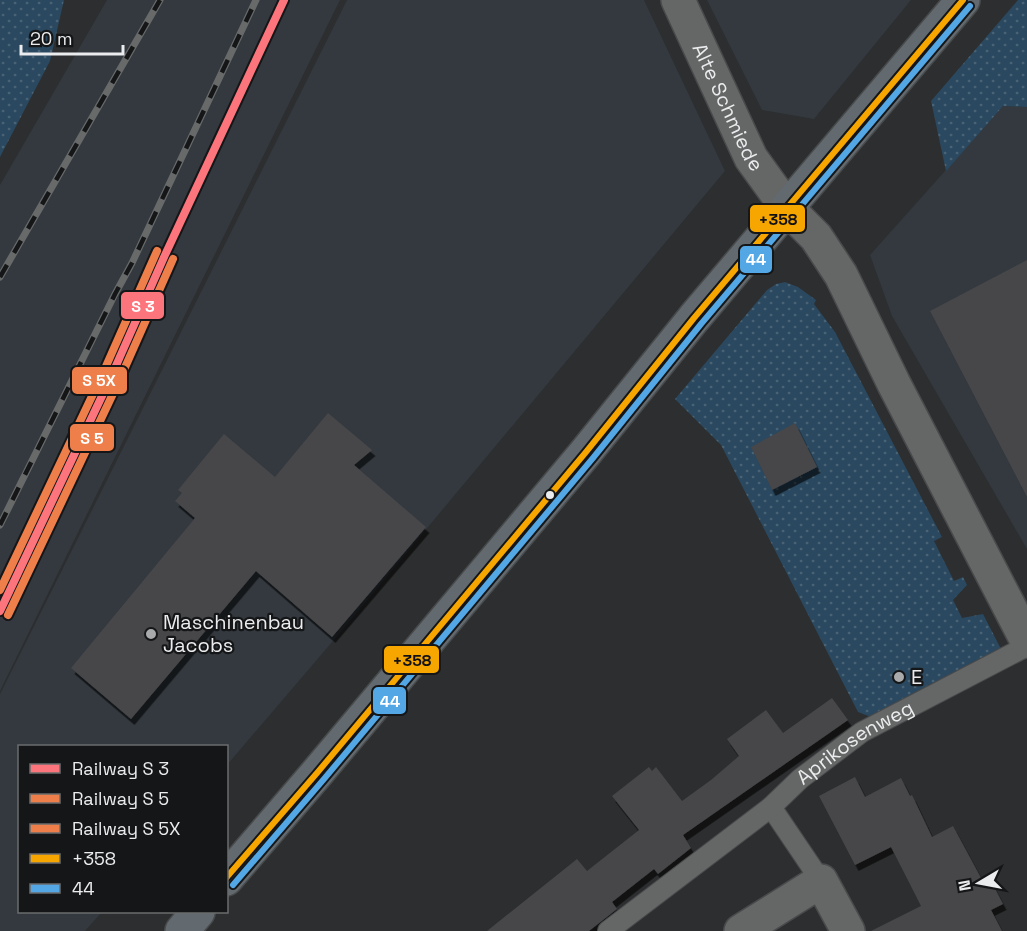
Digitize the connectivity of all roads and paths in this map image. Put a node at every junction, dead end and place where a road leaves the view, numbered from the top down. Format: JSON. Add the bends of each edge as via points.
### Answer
{"nodes":[{"id":1,"x":678,"y":0,"type":"edge"},
{"id":2,"x":963,"y":0,"type":"edge"},
{"id":3,"x":787,"y":208,"type":"junction"},
{"id":4,"x":1027,"y":641,"type":"edge"},
{"id":5,"x":1027,"y":646,"type":"edge"},
{"id":6,"x":771,"y":807,"type":"junction"},
{"id":7,"x":228,"y":877,"type":"edge"},
{"id":8,"x":821,"y":881,"type":"junction"},
{"id":9,"x":197,"y":913,"type":"edge"},
{"id":10,"x":182,"y":931,"type":"edge"},
{"id":11,"x":608,"y":931,"type":"edge"},
{"id":12,"x":741,"y":931,"type":"edge"},
{"id":13,"x":848,"y":931,"type":"edge"}],
"edges":[{"from":1,"to":3,"type":"street","name":"Alte Schmiede","via":[[751,158]]},
{"from":2,"to":3,"type":"main road"},
{"from":3,"to":4,"type":"street","name":"Alte Schmiede","via":[[816,237],[841,275]]},
{"from":3,"to":7,"type":"main road"},
{"from":5,"to":6,"type":"lane","name":"Aprikosenweg","via":[[862,732],[800,779]]},
{"from":6,"to":8,"type":"lane"},
{"from":6,"to":11,"type":"lane","name":"Aprikosenweg"},
{"from":8,"to":12,"type":"street"},
{"from":8,"to":13,"type":"street"},
{"from":9,"to":10,"type":"main road"}]}
